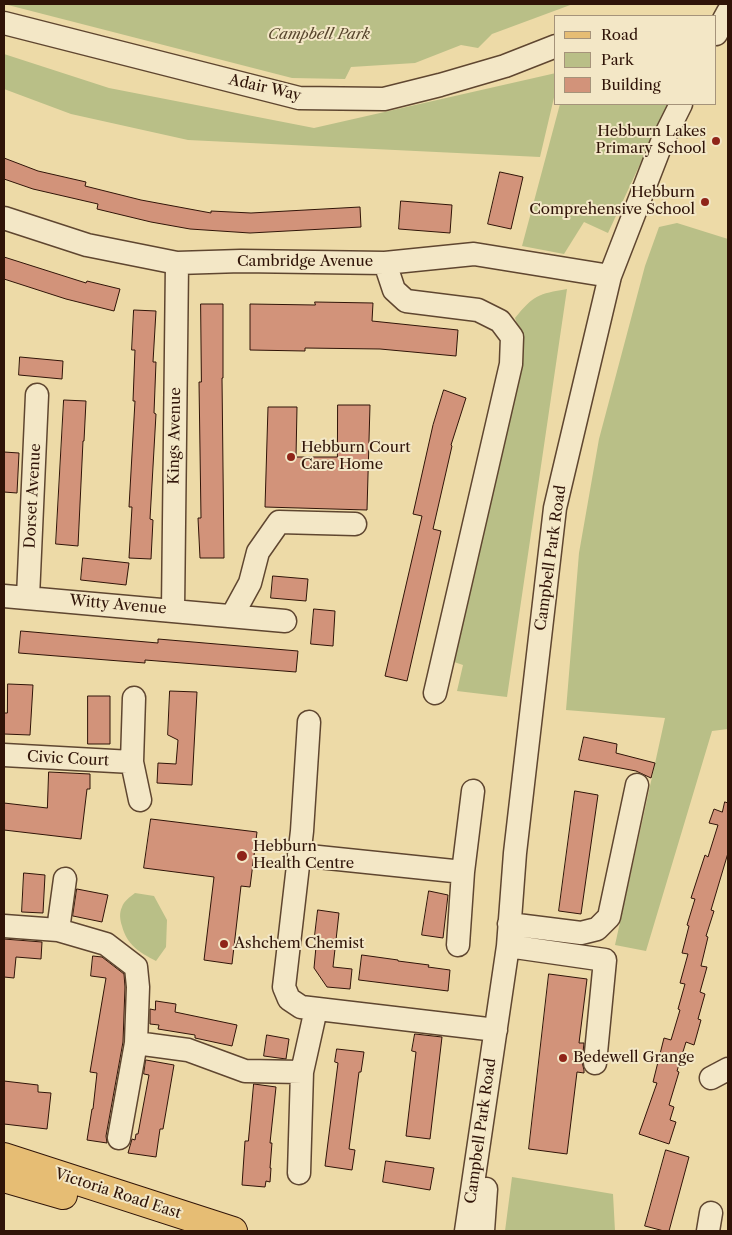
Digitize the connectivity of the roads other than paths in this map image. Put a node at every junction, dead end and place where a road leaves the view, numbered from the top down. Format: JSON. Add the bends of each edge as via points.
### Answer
{"nodes":[{"id":1,"x":728,"y":12,"type":"edge"},
{"id":2,"x":4,"y":23,"type":"edge"},
{"id":3,"x":717,"y":32,"type":"edge"},
{"id":4,"x":554,"y":47,"type":"edge"},
{"id":5,"x":680,"y":105,"type":"edge"},
{"id":6,"x":4,"y":218,"type":"edge"},
{"id":7,"x":177,"y":262,"type":"junction"},
{"id":8,"x":385,"y":262,"type":"junction"},
{"id":9,"x":610,"y":276,"type":"junction"},
{"id":10,"x":37,"y":396,"type":"dead end"},
{"id":11,"x":355,"y":524,"type":"dead end"},
{"id":12,"x":4,"y":596,"type":"edge"},
{"id":13,"x":28,"y":598,"type":"junction"},
{"id":14,"x":173,"y":610,"type":"junction"},
{"id":15,"x":232,"y":616,"type":"junction"},
{"id":16,"x":285,"y":621,"type":"dead end"},
{"id":17,"x":435,"y":693,"type":"dead end"},
{"id":18,"x":134,"y":698,"type":"dead end"},
{"id":19,"x":309,"y":722,"type":"dead end"},
{"id":20,"x":4,"y":755,"type":"edge"},
{"id":21,"x":132,"y":762,"type":"junction"},
{"id":22,"x":637,"y":785,"type":"dead end"},
{"id":23,"x":473,"y":791,"type":"dead end"},
{"id":24,"x":140,"y":800,"type":"dead end"},
{"id":25,"x":299,"y":855,"type":"junction"},
{"id":26,"x":463,"y":872,"type":"junction"},
{"id":27,"x":65,"y":879,"type":"dead end"},
{"id":28,"x":510,"y":924,"type":"junction"},
{"id":29,"x":4,"y":926,"type":"edge"},
{"id":30,"x":58,"y":930,"type":"junction"},
{"id":31,"x":458,"y":945,"type":"dead end"},
{"id":32,"x":508,"y":946,"type":"junction"},
{"id":33,"x":316,"y":1009,"type":"junction"},
{"id":34,"x":496,"y":1030,"type":"junction"},
{"id":35,"x":136,"y":1043,"type":"junction"},
{"id":36,"x":595,"y":1064,"type":"dead end"},
{"id":37,"x":302,"y":1072,"type":"junction"},
{"id":38,"x":119,"y":1138,"type":"dead end"},
{"id":39,"x":4,"y":1157,"type":"edge"},
{"id":40,"x":299,"y":1172,"type":"dead end"},
{"id":41,"x":4,"y":1178,"type":"edge"},
{"id":42,"x":176,"y":1231,"type":"edge"},
{"id":43,"x":233,"y":1231,"type":"edge"},
{"id":44,"x":466,"y":1231,"type":"edge"},
{"id":45,"x":483,"y":1231,"type":"edge"}],
"edges":[{"from":1,"to":3,"type":"street"},
{"from":2,"to":4,"type":"street","name":"Adair Way","via":[[299,98],[384,99],[498,68]]},
{"from":5,"to":9,"type":"street","name":"Campbell Park Road","via":[[662,142]]},
{"from":6,"to":7,"type":"street","name":"Cambridge Avenue","via":[[87,245]]},
{"from":7,"to":8,"type":"street","name":"Cambridge Avenue"},
{"from":7,"to":14,"type":"street","name":"Kings Avenue"},
{"from":8,"to":9,"type":"street","name":"Cambridge Avenue","via":[[474,254]]},
{"from":8,"to":17,"type":"street","via":[[394,290],[406,301],[478,310],[500,321],[512,337],[511,364]]},
{"from":9,"to":28,"type":"street","name":"Campbell Park Road","via":[[555,508]]},
{"from":10,"to":13,"type":"street","name":"Dorset Avenue"},
{"from":11,"to":15,"type":"street","via":[[279,522],[258,552],[250,583]]},
{"from":12,"to":13,"type":"street","name":"Witty Avenue"},
{"from":13,"to":14,"type":"street","name":"Witty Avenue"},
{"from":14,"to":15,"type":"street","name":"Witty Avenue"},
{"from":15,"to":16,"type":"street","name":"Witty Avenue"},
{"from":18,"to":21,"type":"street"},
{"from":19,"to":25,"type":"street"},
{"from":20,"to":21,"type":"street","name":"Civic Court"},
{"from":21,"to":24,"type":"street"},
{"from":22,"to":28,"type":"street","via":[[609,916],[597,929],[581,933]]},
{"from":23,"to":26,"type":"street"},
{"from":25,"to":26,"type":"street"},
{"from":25,"to":33,"type":"street","via":[[284,988],[288,998],[301,1007]]},
{"from":26,"to":31,"type":"street"},
{"from":27,"to":30,"type":"street"},
{"from":28,"to":32,"type":"street","name":"Campbell Park Road"},
{"from":29,"to":30,"type":"street"},
{"from":30,"to":35,"type":"street","via":[[106,944],[136,967]]},
{"from":32,"to":34,"type":"street","name":"Campbell Park Road"},
{"from":32,"to":36,"type":"street","via":[[605,960]]},
{"from":33,"to":34,"type":"street"},
{"from":33,"to":37,"type":"street"},
{"from":34,"to":44,"type":"street","name":"Campbell Park Road"},
{"from":34,"to":45,"type":"street","name":"Campbell Park Road"},
{"from":35,"to":37,"type":"street","via":[[188,1050],[245,1071]]},
{"from":35,"to":38,"type":"street"},
{"from":37,"to":40,"type":"street"},
{"from":39,"to":43,"type":"main road","name":"Victoria Road East"},
{"from":41,"to":42,"type":"main road","name":"Victoria Road East"}]}
